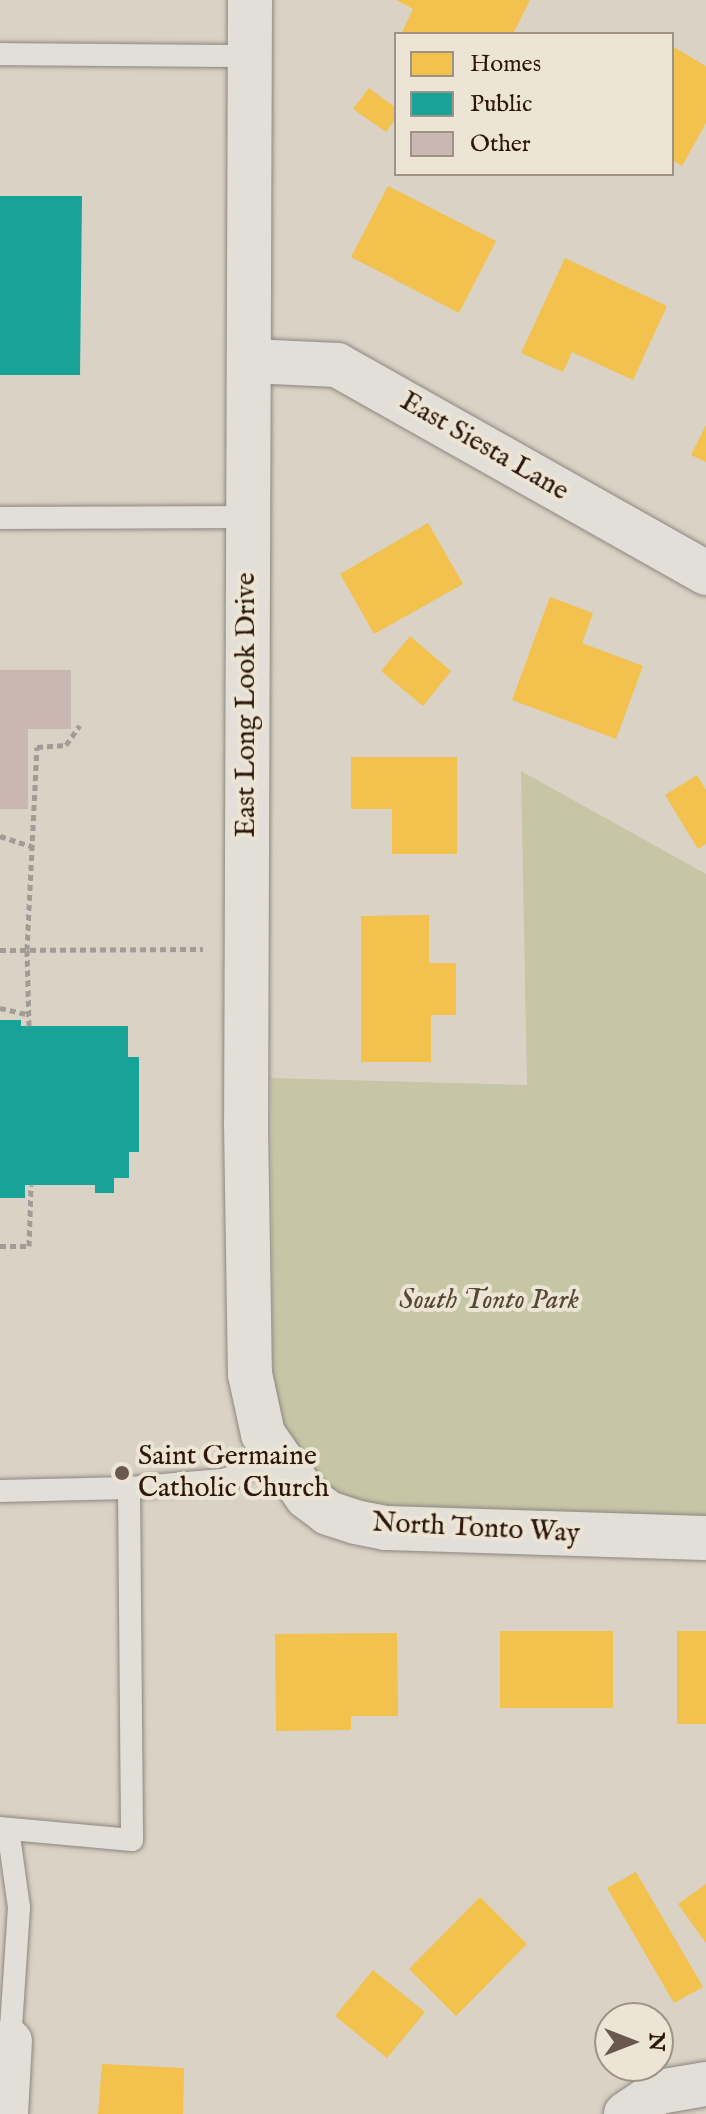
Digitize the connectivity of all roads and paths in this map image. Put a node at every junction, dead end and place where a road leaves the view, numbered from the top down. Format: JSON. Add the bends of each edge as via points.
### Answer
{"nodes":[{"id":1,"x":250,"y":0,"type":"edge"},
{"id":2,"x":0,"y":54,"type":"edge"},
{"id":3,"x":250,"y":56,"type":"junction"},
{"id":4,"x":251,"y":361,"type":"junction"},
{"id":5,"x":247,"y":517,"type":"junction"},
{"id":6,"x":0,"y":518,"type":"edge"},
{"id":7,"x":706,"y":573,"type":"edge"},
{"id":8,"x":80,"y":725,"type":"dead end"},
{"id":9,"x":0,"y":836,"type":"edge"},
{"id":10,"x":33,"y":847,"type":"junction"},
{"id":11,"x":0,"y":950,"type":"edge"},
{"id":12,"x":27,"y":950,"type":"junction"},
{"id":13,"x":211,"y":955,"type":"dead end"},
{"id":14,"x":0,"y":1008,"type":"edge"},
{"id":15,"x":27,"y":1014,"type":"junction"},
{"id":16,"x":29,"y":1026,"type":"dead end"},
{"id":17,"x":31,"y":1185,"type":"dead end"},
{"id":18,"x":0,"y":1246,"type":"edge"},
{"id":19,"x":257,"y":1409,"type":"joint"},
{"id":20,"x":272,"y":1452,"type":"junction"},
{"id":21,"x":129,"y":1488,"type":"junction"},
{"id":22,"x":0,"y":1491,"type":"edge"},
{"id":23,"x":706,"y":1538,"type":"edge"},
{"id":24,"x":4,"y":1828,"type":"edge"},
{"id":25,"x":6,"y":2075,"type":"edge"},
{"id":26,"x":706,"y":2084,"type":"edge"},
{"id":27,"x":626,"y":2114,"type":"edge"}],
"edges":[{"from":1,"to":3,"type":"street","name":"East Long Look Drive"},
{"from":2,"to":3,"type":"lane"},
{"from":3,"to":4,"type":"street","name":"East Long Look Drive"},
{"from":4,"to":5,"type":"street","name":"East Long Look Drive"},
{"from":4,"to":7,"type":"street","name":"East Siesta Lane","via":[[337,365]]},
{"from":5,"to":6,"type":"lane"},
{"from":5,"to":19,"type":"street","name":"East Long Look Drive","via":[[248,1288]]},
{"from":8,"to":10,"type":"path","via":[[66,745],[37,747]]},
{"from":9,"to":10,"type":"path"},
{"from":10,"to":12,"type":"path"},
{"from":11,"to":12,"type":"path"},
{"from":12,"to":13,"type":"path","via":[[202,949]]},
{"from":12,"to":15,"type":"path"},
{"from":14,"to":15,"type":"path"},
{"from":15,"to":16,"type":"path"},
{"from":17,"to":18,"type":"path","via":[[29,1246]]},
{"from":19,"to":20,"type":"street","name":"North Tonto Way"},
{"from":20,"to":21,"type":"lane","via":[[222,1480]]},
{"from":20,"to":23,"type":"street","name":"North Tonto Way","via":[[297,1487],[328,1513],[386,1528]]},
{"from":21,"to":22,"type":"lane"},
{"from":21,"to":24,"type":"lane","via":[[132,1840]]},
{"from":24,"to":25,"type":"lane","via":[[19,1907]]},
{"from":26,"to":27,"type":"street","via":[[659,2092]]}]}
